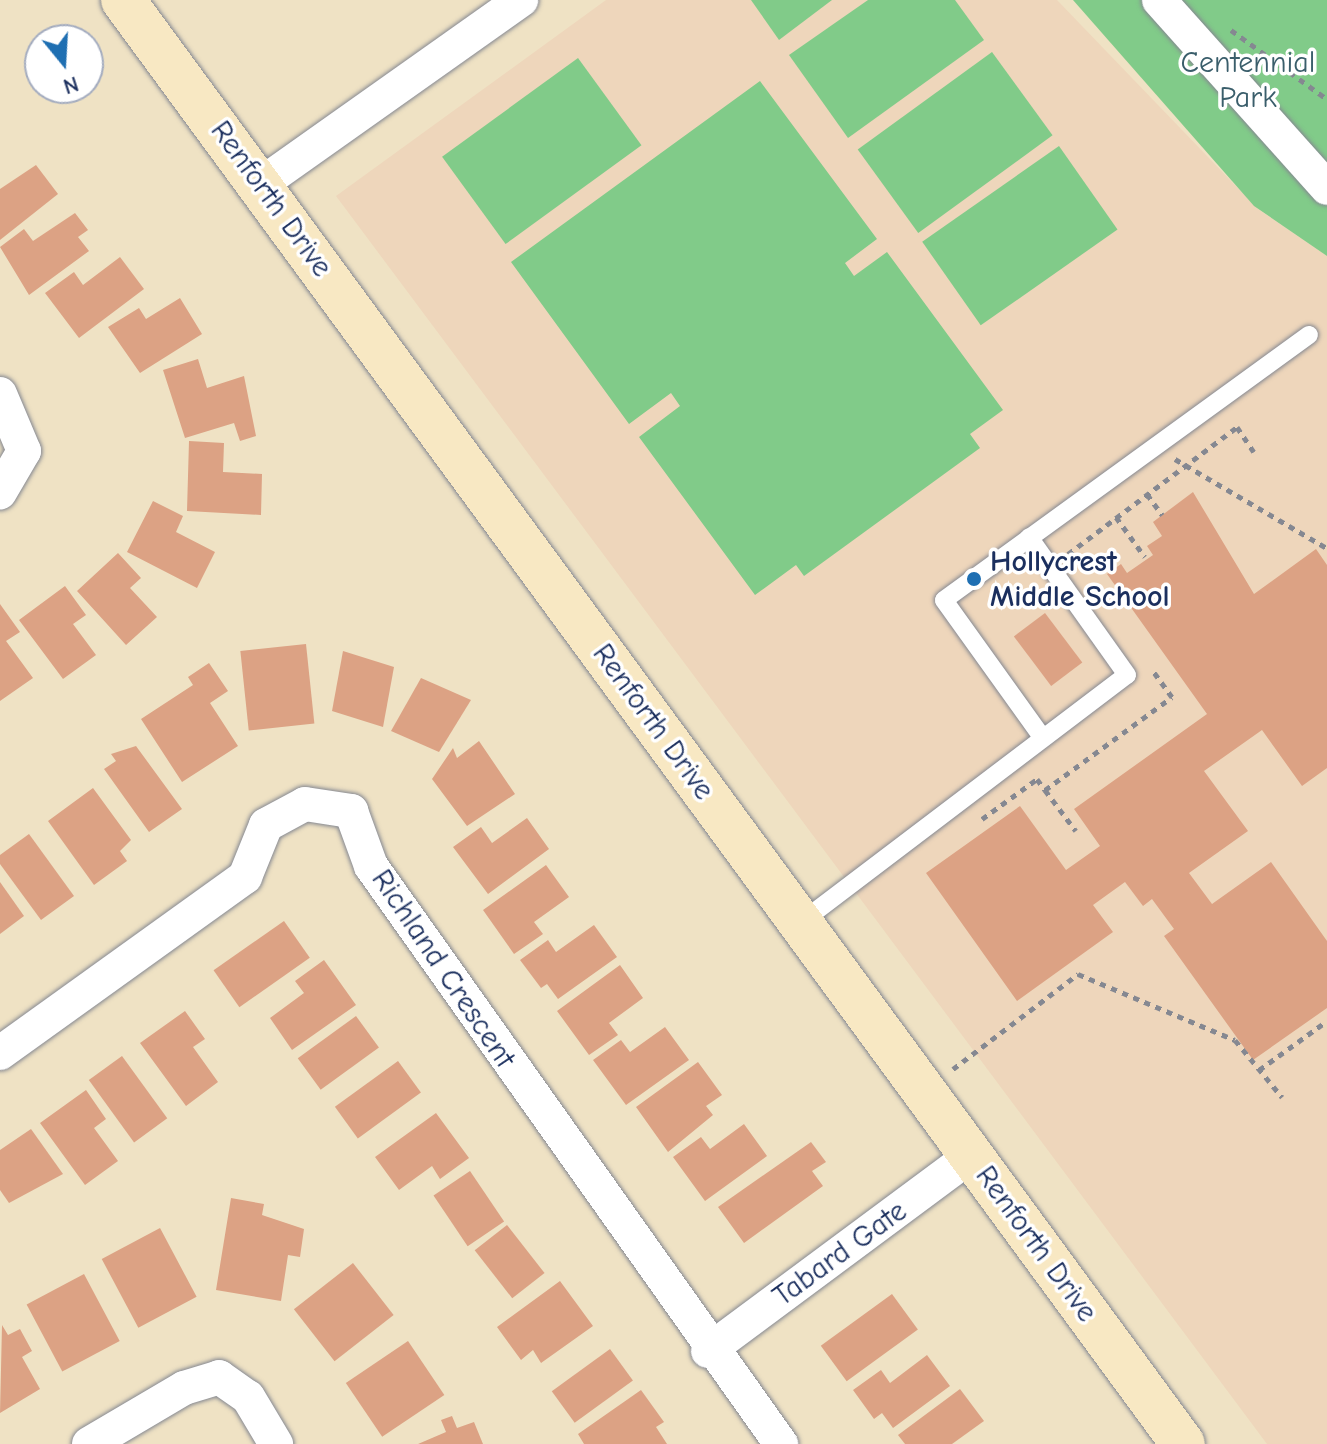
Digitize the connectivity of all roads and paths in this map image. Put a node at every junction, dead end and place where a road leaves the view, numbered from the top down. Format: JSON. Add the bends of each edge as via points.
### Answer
{"nodes":[{"id":1,"x":123,"y":0,"type":"edge"},
{"id":2,"x":521,"y":0,"type":"edge"},
{"id":3,"x":1159,"y":0,"type":"edge"},
{"id":4,"x":1219,"y":21,"type":"dead end"},
{"id":5,"x":1327,"y":99,"type":"edge"},
{"id":6,"x":261,"y":184,"type":"junction"},
{"id":7,"x":1327,"y":188,"type":"edge"},
{"id":8,"x":1309,"y":335,"type":"dead end"},
{"id":9,"x":0,"y":394,"type":"edge"},
{"id":10,"x":1154,"y":446,"type":"junction"},
{"id":11,"x":1254,"y":452,"type":"dead end"},
{"id":12,"x":1185,"y":466,"type":"junction"},
{"id":13,"x":0,"y":492,"type":"edge"},
{"id":14,"x":1147,"y":494,"type":"junction"},
{"id":15,"x":1162,"y":515,"type":"dead end"},
{"id":16,"x":1116,"y":517,"type":"junction"},
{"id":17,"x":1029,"y":537,"type":"junction"},
{"id":18,"x":1327,"y":548,"type":"edge"},
{"id":19,"x":1145,"y":557,"type":"dead end"},
{"id":20,"x":1076,"y":565,"type":"dead end"},
{"id":21,"x":1146,"y":661,"type":"dead end"},
{"id":22,"x":1042,"y":737,"type":"junction"},
{"id":23,"x":1045,"y":790,"type":"junction"},
{"id":24,"x":974,"y":825,"type":"dead end"},
{"id":25,"x":1076,"y":831,"type":"dead end"},
{"id":26,"x":800,"y":923,"type":"junction"},
{"id":27,"x":1327,"y":1021,"type":"edge"},
{"id":28,"x":0,"y":1053,"type":"edge"},
{"id":29,"x":953,"y":1070,"type":"dead end"},
{"id":30,"x":1259,"y":1070,"type":"junction"},
{"id":31,"x":1282,"y":1097,"type":"dead end"},
{"id":32,"x":971,"y":1156,"type":"junction"},
{"id":33,"x":708,"y":1351,"type":"junction"},
{"id":34,"x":89,"y":1444,"type":"edge"},
{"id":35,"x":276,"y":1444,"type":"edge"},
{"id":36,"x":781,"y":1444,"type":"edge"},
{"id":37,"x":1183,"y":1444,"type":"edge"}],
"edges":[{"from":1,"to":6,"type":"main road","name":"Renforth Drive"},
{"from":2,"to":6,"type":"street"},
{"from":3,"to":7,"type":"street"},
{"from":4,"to":5,"type":"path"},
{"from":6,"to":26,"type":"main road","name":"Renforth Drive"},
{"from":8,"to":10,"type":"lane"},
{"from":9,"to":13,"type":"street","via":[[24,451]]},
{"from":10,"to":12,"type":"path"},
{"from":10,"to":17,"type":"lane"},
{"from":11,"to":12,"type":"path","via":[[1237,427]]},
{"from":12,"to":14,"type":"path"},
{"from":12,"to":18,"type":"path"},
{"from":14,"to":15,"type":"path"},
{"from":14,"to":16,"type":"path"},
{"from":16,"to":19,"type":"path"},
{"from":16,"to":20,"type":"path","via":[[1068,553]]},
{"from":17,"to":22,"type":"lane","via":[[944,600]]},
{"from":17,"to":22,"type":"lane","via":[[1127,675]]},
{"from":21,"to":23,"type":"path","via":[[1172,697]]},
{"from":22,"to":26,"type":"lane"},
{"from":23,"to":24,"type":"path","via":[[1037,779]]},
{"from":23,"to":25,"type":"path"},
{"from":26,"to":32,"type":"main road","name":"Renforth Drive"},
{"from":27,"to":30,"type":"path"},
{"from":28,"to":33,"type":"street","name":"Richland Crescent","via":[[245,877],[266,825],[305,804],[351,811],[371,866]]},
{"from":29,"to":30,"type":"path","via":[[1078,974],[1235,1040]]},
{"from":30,"to":31,"type":"path"},
{"from":32,"to":33,"type":"street","name":"Tabard Gate"},
{"from":32,"to":37,"type":"main road","name":"Renforth Drive"},
{"from":33,"to":36,"type":"street","name":"Richland Crescent"},
{"from":34,"to":35,"type":"street","via":[[184,1388],[219,1377],[248,1397]]}]}
